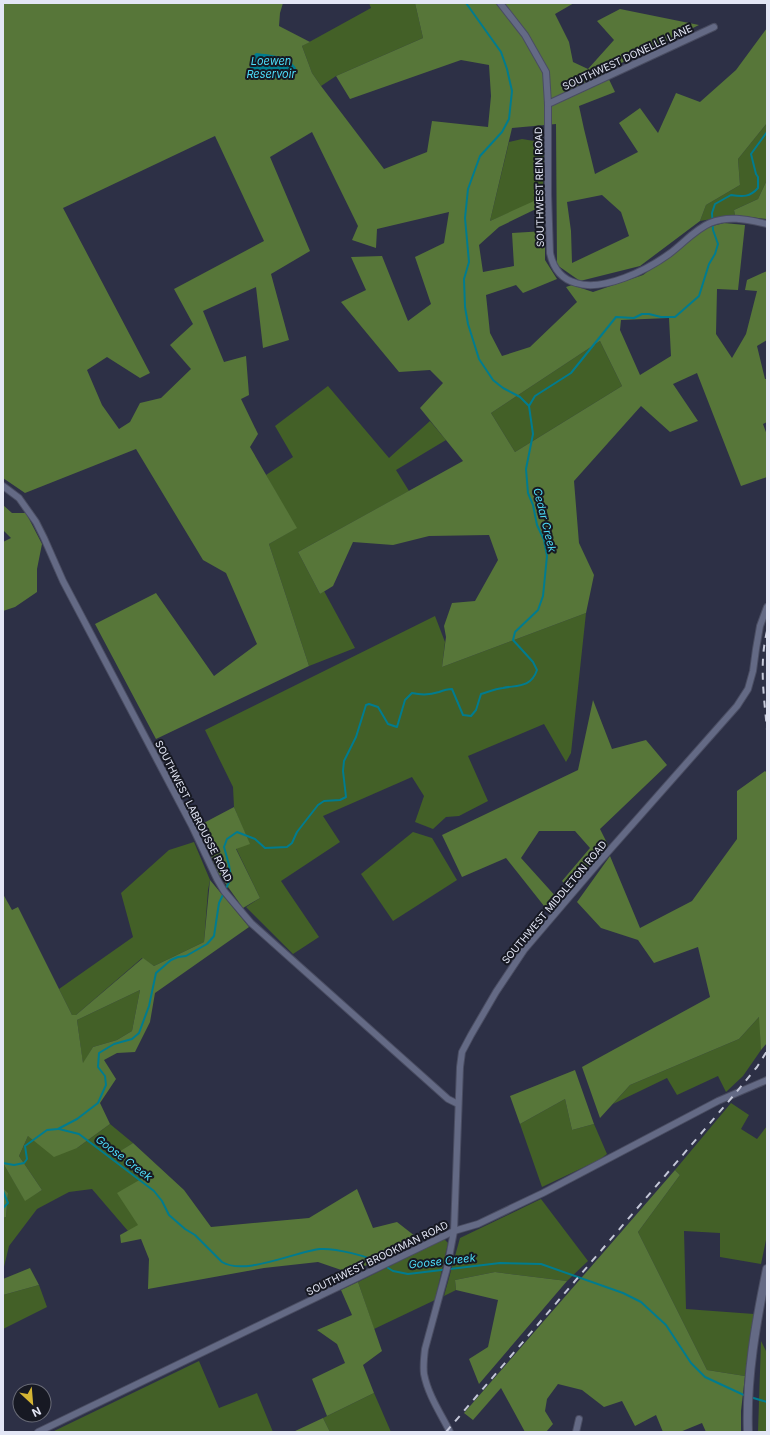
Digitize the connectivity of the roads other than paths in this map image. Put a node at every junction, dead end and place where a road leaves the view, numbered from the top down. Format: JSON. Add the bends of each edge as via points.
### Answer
{"nodes":[{"id":1,"x":500,"y":3,"type":"edge"},
{"id":2,"x":714,"y":27,"type":"dead end"},
{"id":3,"x":548,"y":104,"type":"junction"},
{"id":4,"x":767,"y":224,"type":"edge"},
{"id":5,"x":3,"y":486,"type":"edge"},
{"id":6,"x":767,"y":607,"type":"edge"},
{"id":7,"x":767,"y":1080,"type":"edge"},
{"id":8,"x":458,"y":1104,"type":"junction"},
{"id":9,"x":454,"y":1231,"type":"junction"},
{"id":10,"x":767,"y":1269,"type":"edge"},
{"id":11,"x":579,"y":1419,"type":"dead end"},
{"id":12,"x":38,"y":1432,"type":"edge"},
{"id":13,"x":450,"y":1432,"type":"edge"},
{"id":14,"x":576,"y":1432,"type":"edge"},
{"id":15,"x":748,"y":1432,"type":"edge"}],
"edges":[{"from":1,"to":3,"type":"street","name":"SOUTHWEST REIN ROAD","via":[[525,35],[544,67]]},
{"from":2,"to":3,"type":"street","name":"SOUTHWEST DONELLE LANE"},
{"from":3,"to":4,"type":"street","name":"SOUTHWEST REIN ROAD","via":[[550,253],[561,275],[571,282],[593,286],[627,277],[669,254],[694,232],[711,222],[728,218]]},
{"from":5,"to":8,"type":"street","name":"SOUTHWEST LABROUSSE ROAD","via":[[19,498],[36,522],[63,581],[192,826],[217,879],[231,900],[252,923],[448,1099]]},
{"from":6,"to":8,"type":"street","name":"SOUTHWEST MIDDLETON ROAD","via":[[760,626],[748,689],[737,706],[524,950],[470,1034],[462,1052]]},
{"from":7,"to":9,"type":"street","name":"SOUTHWEST BROOKMAN ROAD","via":[[718,1101],[594,1167],[478,1224]]},
{"from":8,"to":9,"type":"street","name":"SOUTHWEST MIDDLETON ROAD"},
{"from":9,"to":12,"type":"street","name":"SOUTHWEST BROOKMAN ROAD"},
{"from":9,"to":13,"type":"street","name":"SOUTHWEST MIDDLETON ROAD","via":[[447,1268],[425,1348],[424,1362],[424,1374],[433,1399]]},
{"from":10,"to":15,"type":"street","via":[[754,1336]]},
{"from":11,"to":14,"type":"street"}]}
